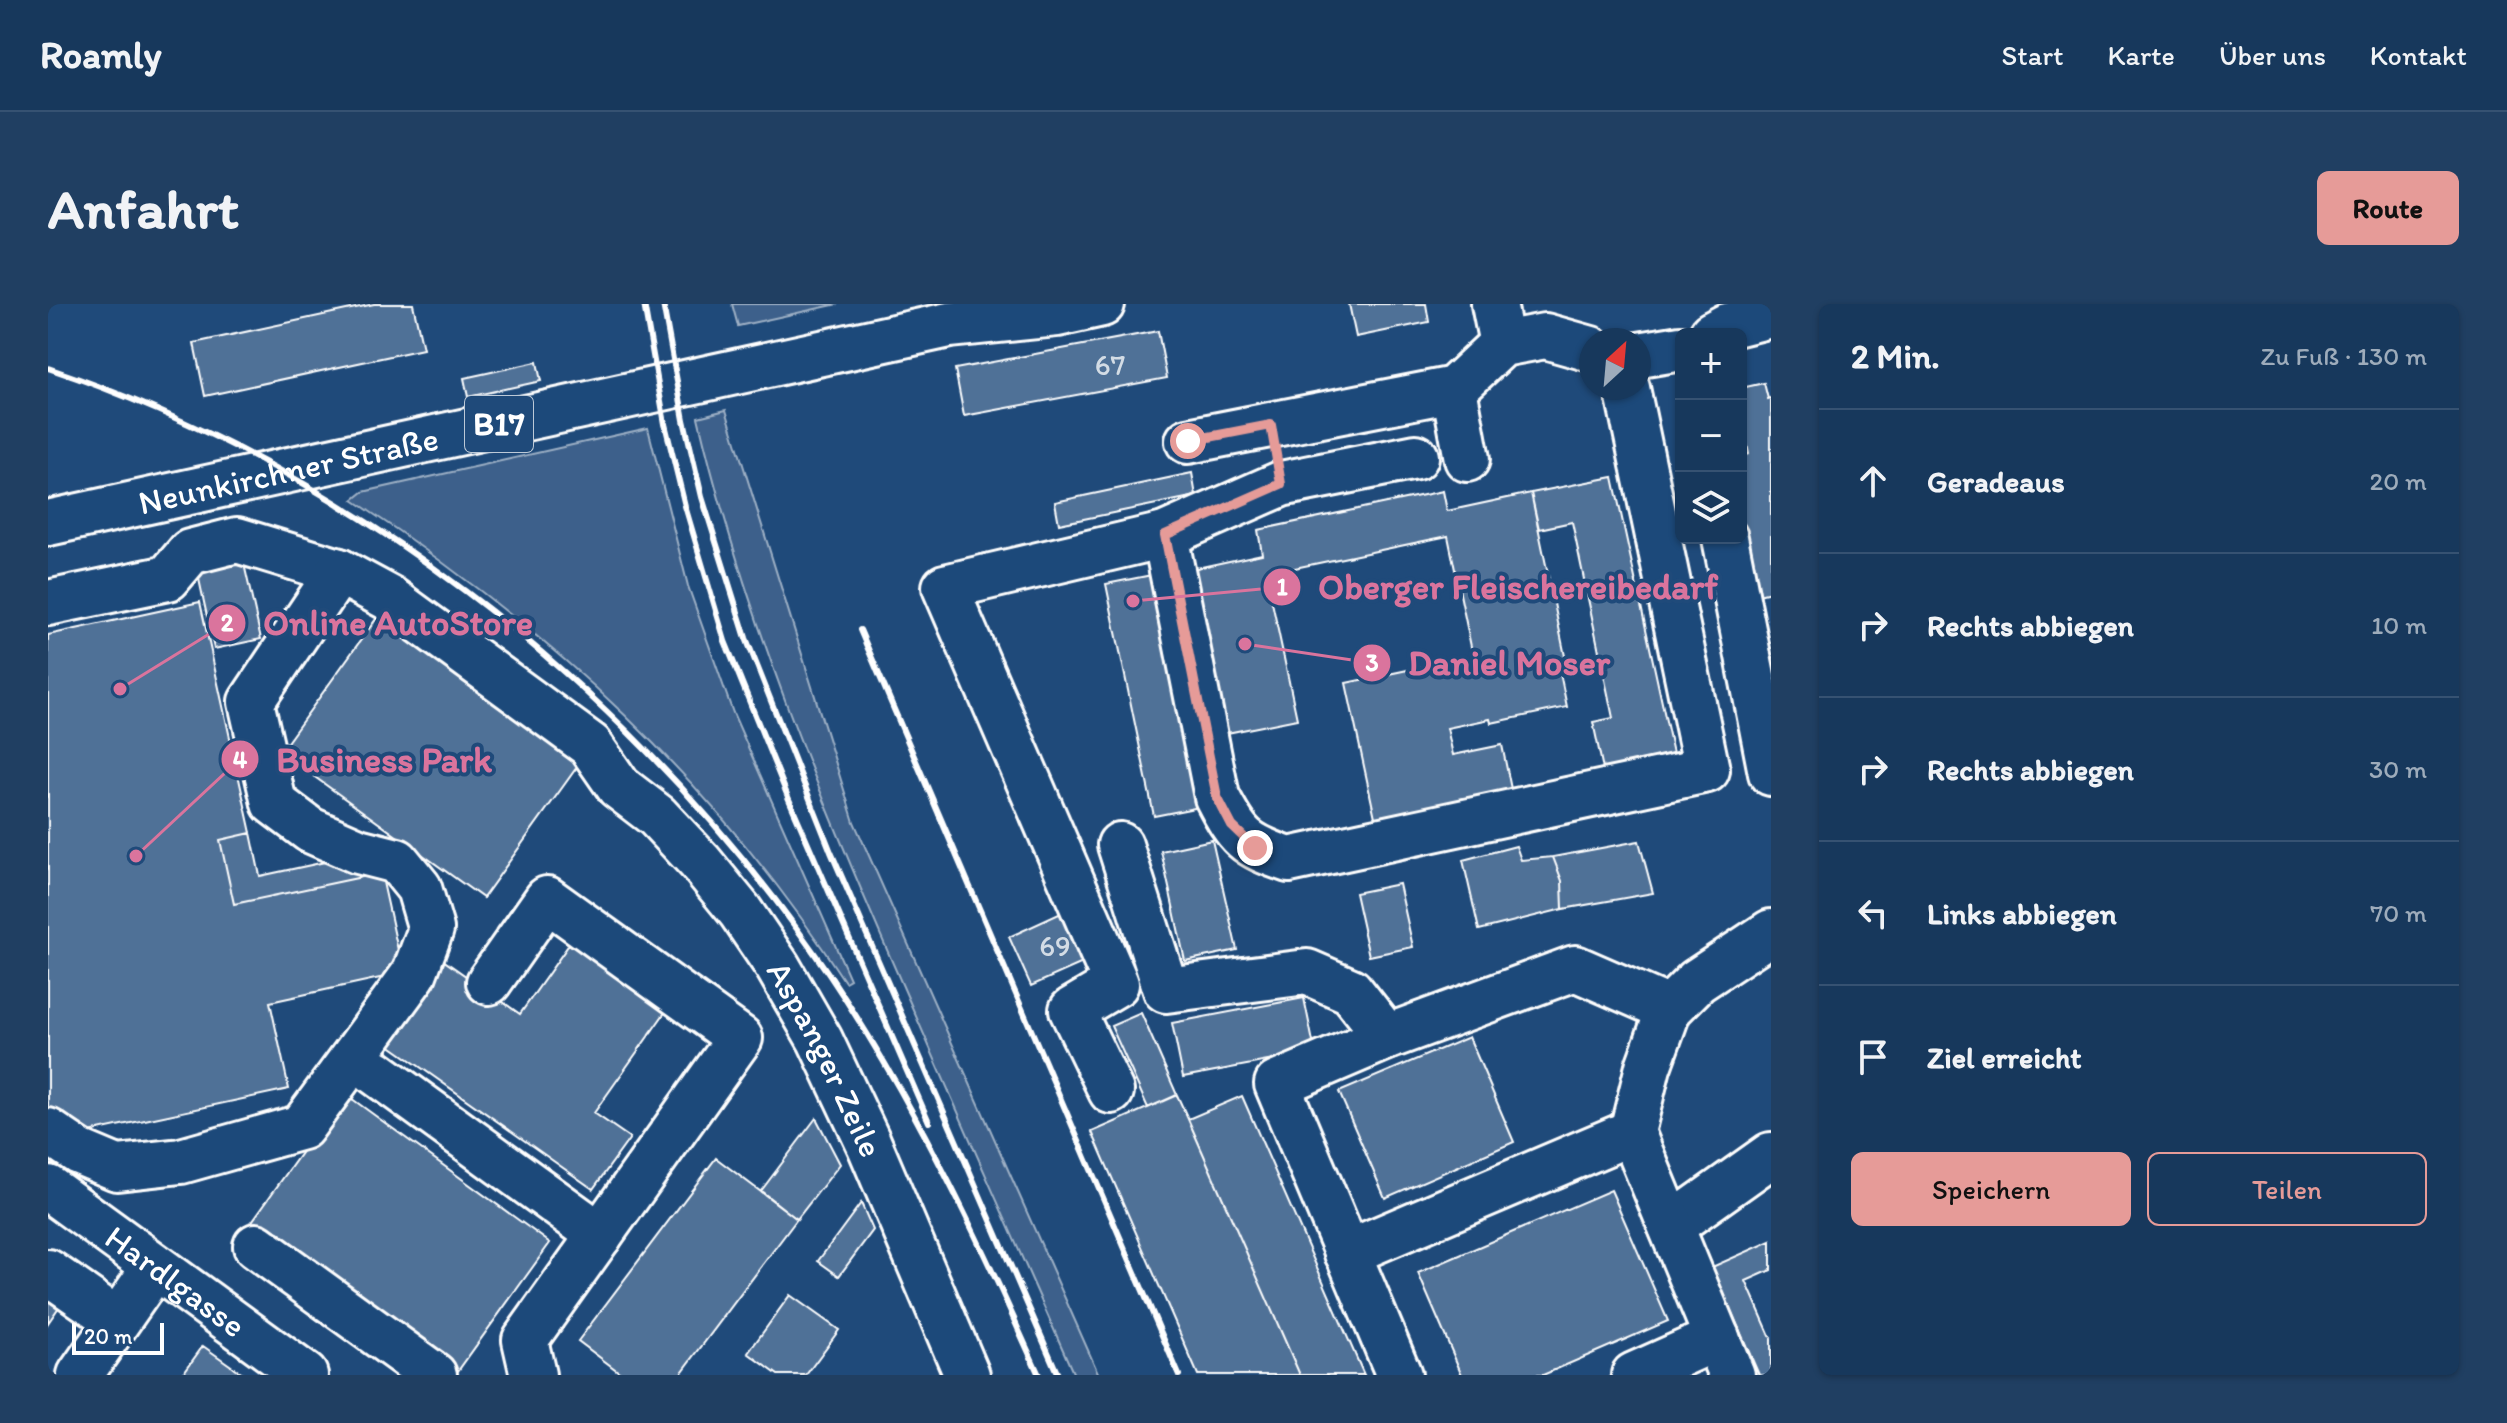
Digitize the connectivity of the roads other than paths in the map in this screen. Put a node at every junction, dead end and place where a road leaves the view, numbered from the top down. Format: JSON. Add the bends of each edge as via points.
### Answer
{"nodes":[{"id":1,"x":1006,"y":304,"type":"edge"},
{"id":2,"x":1102,"y":304,"type":"edge"},
{"id":3,"x":1771,"y":315,"type":"edge"},
{"id":4,"x":1542,"y":320,"type":"edge"},
{"id":5,"x":1498,"y":324,"type":"edge"},
{"id":6,"x":949,"y":325,"type":"junction"},
{"id":7,"x":1723,"y":328,"type":"edge"},
{"id":8,"x":1579,"y":342,"type":"edge"},
{"id":9,"x":1675,"y":349,"type":"edge"},
{"id":10,"x":1651,"y":353,"type":"edge"},
{"id":11,"x":1454,"y":389,"type":"junction"},
{"id":12,"x":1630,"y":400,"type":"edge"},
{"id":13,"x":1271,"y":425,"type":"junction"},
{"id":14,"x":1188,"y":441,"type":"dead end"},
{"id":15,"x":1416,"y":457,"type":"dead end"},
{"id":16,"x":1467,"y":459,"type":"dead end"},
{"id":17,"x":1281,"y":484,"type":"junction"},
{"id":18,"x":48,"y":523,"type":"edge"},
{"id":19,"x":1165,"y":535,"type":"junction"},
{"id":20,"x":1726,"y":544,"type":"edge"},
{"id":21,"x":339,"y":571,"type":"junction"},
{"id":22,"x":48,"y":603,"type":"edge"},
{"id":23,"x":1771,"y":773,"type":"edge"},
{"id":24,"x":1120,"y":845,"type":"dead end"},
{"id":25,"x":1771,"y":932,"type":"edge"},
{"id":26,"x":489,"y":982,"type":"dead end"},
{"id":27,"x":1669,"y":1009,"type":"junction"},
{"id":28,"x":1387,"y":1037,"type":"junction"},
{"id":29,"x":375,"y":1072,"type":"dead end"},
{"id":30,"x":1111,"y":1091,"type":"dead end"},
{"id":31,"x":48,"y":1131,"type":"edge"},
{"id":32,"x":1632,"y":1132,"type":"junction"},
{"id":33,"x":1771,"y":1155,"type":"edge"},
{"id":34,"x":48,"y":1188,"type":"edge"},
{"id":35,"x":1671,"y":1226,"type":"junction"},
{"id":36,"x":600,"y":1235,"type":"junction"},
{"id":37,"x":256,"y":1246,"type":"dead end"},
{"id":38,"x":1347,"y":1253,"type":"junction"},
{"id":39,"x":155,"y":1267,"type":"junction"},
{"id":40,"x":48,"y":1272,"type":"edge"},
{"id":41,"x":117,"y":1320,"type":"junction"},
{"id":42,"x":1724,"y":1357,"type":"edge"},
{"id":43,"x":80,"y":1375,"type":"edge"},
{"id":44,"x":305,"y":1375,"type":"edge"},
{"id":45,"x":434,"y":1375,"type":"edge"},
{"id":46,"x":533,"y":1375,"type":"edge"},
{"id":47,"x":967,"y":1375,"type":"edge"},
{"id":48,"x":1399,"y":1375,"type":"edge"},
{"id":49,"x":1634,"y":1375,"type":"edge"}],
"edges":[{"from":1,"to":6,"type":"street","name":"Neunkirchner Straße","number":"B17"},
{"from":2,"to":6,"type":"street","name":"Neunkirchner Straße","number":"B17"},
{"from":3,"to":7,"type":"street"},
{"from":4,"to":5,"type":"street"},
{"from":4,"to":8,"type":"street"},
{"from":5,"to":11,"type":"street"},
{"from":6,"to":18,"type":"street","name":"Neunkirchner Straße","number":"B17"},
{"from":9,"to":10,"type":"street"},
{"from":11,"to":13,"type":"street"},
{"from":11,"to":16,"type":"street"},
{"from":12,"to":19,"type":"street","via":[[1707,770],[1289,860],[1255,848],[1232,826],[1217,797]]},
{"from":13,"to":14,"type":"street"},
{"from":13,"to":17,"type":"street"},
{"from":15,"to":17,"type":"street"},
{"from":17,"to":19,"type":"street"},
{"from":19,"to":30,"type":"street","via":[[945,587],[1116,984],[1072,1010]]},
{"from":20,"to":23,"type":"street"},
{"from":21,"to":22,"type":"street","name":"Aspanger Zeile","via":[[237,540],[190,552],[168,578]]},
{"from":21,"to":31,"type":"street","via":[[251,702],[274,803],[310,830],[397,861],[419,888],[431,929],[414,974],[302,1127],[181,1161],[117,1168]]},
{"from":21,"to":47,"type":"street","name":"Aspanger Zeile","via":[[389,598],[590,745],[619,787],[657,816],[740,911],[820,1040]]},
{"from":24,"to":28,"type":"street","via":[[1166,990],[1307,972],[1351,991]]},
{"from":25,"to":27,"type":"street","via":[[1697,981]]},
{"from":26,"to":36,"type":"street","via":[[547,899],[740,1038]]},
{"from":27,"to":28,"type":"street","via":[[1575,968]]},
{"from":27,"to":32,"type":"street"},
{"from":28,"to":38,"type":"street","via":[[1277,1084]]},
{"from":29,"to":36,"type":"street"},
{"from":32,"to":35,"type":"street"},
{"from":32,"to":38,"type":"street"},
{"from":33,"to":35,"type":"street"},
{"from":34,"to":39,"type":"street","name":"Hardlgasse"},
{"from":35,"to":42,"type":"street"},
{"from":36,"to":46,"type":"street","via":[[525,1340]]},
{"from":37,"to":45,"type":"street"},
{"from":38,"to":48,"type":"street"},
{"from":39,"to":41,"type":"street"},
{"from":39,"to":44,"type":"street","name":"Hardlgasse"},
{"from":40,"to":41,"type":"street"},
{"from":41,"to":43,"type":"street"},
{"from":42,"to":49,"type":"street"}]}
